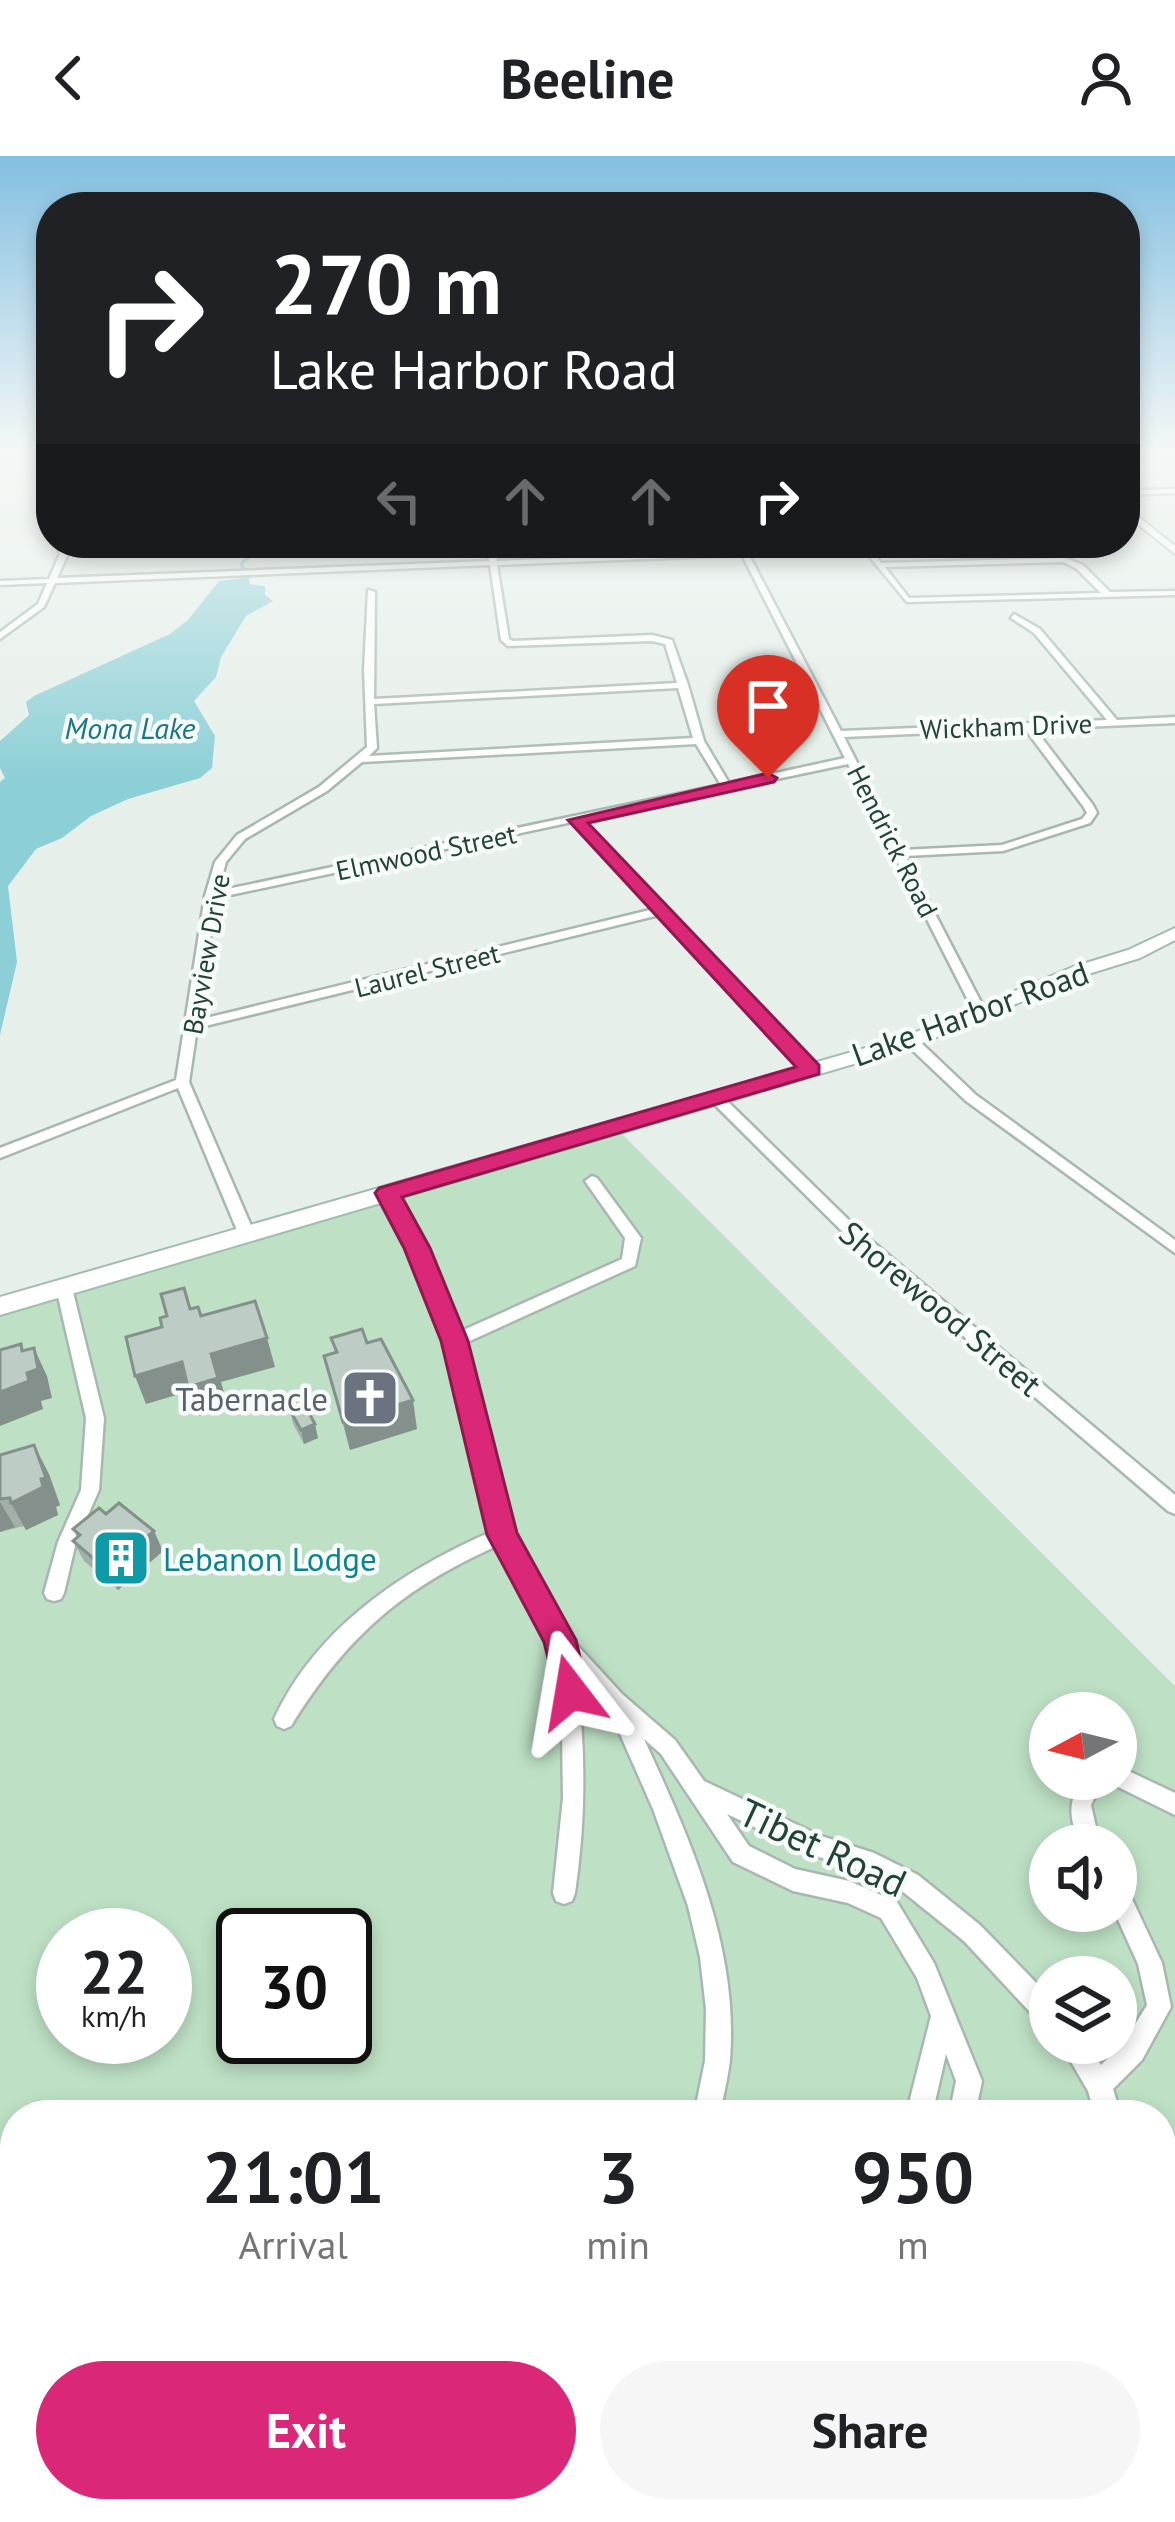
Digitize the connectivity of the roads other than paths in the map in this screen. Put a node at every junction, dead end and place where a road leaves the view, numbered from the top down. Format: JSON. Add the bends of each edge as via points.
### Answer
{"nodes":[{"id":1,"x":61,"y":562,"type":"edge"},
{"id":2,"x":484,"y":562,"type":"edge"},
{"id":3,"x":494,"y":562,"type":"edge"},
{"id":4,"x":749,"y":562,"type":"edge"},
{"id":5,"x":876,"y":562,"type":"edge"},
{"id":6,"x":975,"y":562,"type":"edge"},
{"id":7,"x":1070,"y":562,"type":"edge"},
{"id":8,"x":878,"y":565,"type":"junction"},
{"id":9,"x":53,"y":581,"type":"junction"},
{"id":10,"x":0,"y":584,"type":"edge"},
{"id":11,"x":371,"y":592,"type":"dead end"},
{"id":12,"x":1175,"y":593,"type":"edge"},
{"id":13,"x":1108,"y":595,"type":"junction"},
{"id":14,"x":1014,"y":616,"type":"dead end"},
{"id":15,"x":0,"y":636,"type":"edge"},
{"id":16,"x":684,"y":686,"type":"junction"},
{"id":17,"x":368,"y":702,"type":"junction"},
{"id":18,"x":1175,"y":720,"type":"edge"},
{"id":19,"x":1114,"y":722,"type":"junction"},
{"id":20,"x":1028,"y":724,"type":"junction"},
{"id":21,"x":837,"y":734,"type":"junction"},
{"id":22,"x":699,"y":741,"type":"junction"},
{"id":23,"x":363,"y":759,"type":"junction"},
{"id":24,"x":851,"y":760,"type":"junction"},
{"id":25,"x":727,"y":787,"type":"junction"},
{"id":26,"x":576,"y":820,"type":"junction"},
{"id":27,"x":899,"y":853,"type":"junction"},
{"id":28,"x":211,"y":896,"type":"junction"},
{"id":29,"x":662,"y":911,"type":"junction"},
{"id":30,"x":1175,"y":933,"type":"edge"},
{"id":31,"x":980,"y":1012,"type":"junction"},
{"id":32,"x":193,"y":1025,"type":"junction"},
{"id":33,"x":911,"y":1041,"type":"junction"},
{"id":34,"x":811,"y":1070,"type":"junction"},
{"id":35,"x":182,"y":1082,"type":"junction"},
{"id":36,"x":717,"y":1099,"type":"junction"},
{"id":37,"x":0,"y":1153,"type":"edge"},
{"id":38,"x":592,"y":1181,"type":"dead end"},
{"id":39,"x":387,"y":1193,"type":"junction"},
{"id":40,"x":247,"y":1235,"type":"junction"},
{"id":41,"x":1175,"y":1248,"type":"edge"},
{"id":42,"x":64,"y":1288,"type":"junction"},
{"id":43,"x":0,"y":1306,"type":"edge"},
{"id":44,"x":454,"y":1341,"type":"junction"},
{"id":45,"x":1175,"y":1506,"type":"edge"},
{"id":46,"x":502,"y":1535,"type":"junction"},
{"id":47,"x":54,"y":1593,"type":"dead end"},
{"id":48,"x":560,"y":1640,"type":"junction"},
{"id":49,"x":615,"y":1701,"type":"junction"},
{"id":50,"x":284,"y":1719,"type":"dead end"},
{"id":51,"x":1137,"y":1785,"type":"edge"},
{"id":52,"x":694,"y":1787,"type":"junction"},
{"id":53,"x":1175,"y":1804,"type":"edge"},
{"id":54,"x":564,"y":1893,"type":"dead end"},
{"id":55,"x":1135,"y":1932,"type":"edge"},
{"id":56,"x":1029,"y":1993,"type":"edge"},
{"id":57,"x":944,"y":2014,"type":"junction"},
{"id":58,"x":1086,"y":2064,"type":"edge"},
{"id":59,"x":1099,"y":2085,"type":"junction"},
{"id":60,"x":709,"y":2100,"type":"edge"},
{"id":61,"x":923,"y":2100,"type":"edge"},
{"id":62,"x":965,"y":2100,"type":"edge"},
{"id":63,"x":1104,"y":2100,"type":"edge"}],
"edges":[{"from":1,"to":9,"type":"street"},
{"from":2,"to":9,"type":"street"},
{"from":3,"to":16,"type":"street","via":[[511,644],[663,639]]},
{"from":4,"to":21,"type":"street","name":"Hendrick Road"},
{"from":5,"to":8,"type":"street"},
{"from":6,"to":8,"type":"street"},
{"from":7,"to":13,"type":"street"},
{"from":8,"to":13,"type":"street","via":[[907,600]]},
{"from":9,"to":10,"type":"street"},
{"from":9,"to":15,"type":"street","via":[[37,610]]},
{"from":11,"to":17,"type":"street"},
{"from":12,"to":13,"type":"street"},
{"from":14,"to":19,"type":"street","via":[[1037,631]]},
{"from":16,"to":17,"type":"street"},
{"from":16,"to":22,"type":"street"},
{"from":17,"to":23,"type":"street","via":[[374,736]]},
{"from":18,"to":19,"type":"street","name":"Wickham Drive"},
{"from":19,"to":20,"type":"street","name":"Wickham Drive"},
{"from":20,"to":21,"type":"street","name":"Wickham Drive"},
{"from":20,"to":27,"type":"street","via":[[1088,805],[1087,821],[1003,848]]},
{"from":21,"to":24,"type":"street","name":"Hendrick Road"},
{"from":22,"to":23,"type":"street"},
{"from":22,"to":25,"type":"street"},
{"from":23,"to":28,"type":"street","name":"Bayview Drive","via":[[241,837],[221,862]]},
{"from":24,"to":25,"type":"street","name":"Elmwood Street"},
{"from":24,"to":27,"type":"street","name":"Hendrick Road"},
{"from":25,"to":26,"type":"street","name":"Elmwood Street"},
{"from":26,"to":28,"type":"street","name":"Elmwood Street"},
{"from":26,"to":29,"type":"street"},
{"from":27,"to":31,"type":"street","name":"Hendrick Road"},
{"from":28,"to":32,"type":"street","name":"Bayview Drive"},
{"from":29,"to":32,"type":"street","name":"Laurel Street"},
{"from":29,"to":34,"type":"street"},
{"from":30,"to":31,"type":"street","name":"Lake Harbor Road"},
{"from":31,"to":33,"type":"street","name":"Lake Harbor Road"},
{"from":32,"to":35,"type":"street","name":"Bayview Drive"},
{"from":33,"to":34,"type":"street","name":"Lake Harbor Road"},
{"from":33,"to":41,"type":"street","via":[[970,1098]]},
{"from":34,"to":36,"type":"street","name":"Lake Harbor Road"},
{"from":35,"to":37,"type":"street"},
{"from":35,"to":40,"type":"street","name":"Bayview Drive"},
{"from":36,"to":39,"type":"street","name":"Lake Harbor Road"},
{"from":36,"to":45,"type":"street","name":"Shorewood Street","via":[[856,1236]]},
{"from":38,"to":44,"type":"street","via":[[633,1238],[629,1262]]},
{"from":39,"to":40,"type":"street","name":"Lake Harbor Road"},
{"from":39,"to":44,"type":"street","name":"Tibet Road"},
{"from":40,"to":42,"type":"street","name":"Lake Harbor Road"},
{"from":42,"to":43,"type":"street","name":"Lake Harbor Road"},
{"from":42,"to":47,"type":"street","via":[[95,1418],[90,1490]]},
{"from":44,"to":46,"type":"street","name":"Tibet Road"},
{"from":46,"to":48,"type":"street","name":"Tibet Road"},
{"from":46,"to":50,"type":"street","via":[[420,1573],[356,1620]]},
{"from":48,"to":49,"type":"street","name":"Tibet Road"},
{"from":48,"to":54,"type":"street","via":[[574,1761]]},
{"from":49,"to":52,"type":"street","name":"Tibet Road","via":[[668,1747]]},
{"from":49,"to":60,"type":"street","via":[[700,1892],[718,2027]]},
{"from":51,"to":53,"type":"street"},
{"from":52,"to":56,"type":"street","name":"Tibet Road","via":[[910,1883]]},
{"from":52,"to":57,"type":"street","name":"Tibet Road","via":[[741,1854],[889,1910]]},
{"from":55,"to":59,"type":"street","via":[[1159,2007]]},
{"from":57,"to":61,"type":"street"},
{"from":57,"to":62,"type":"street","name":"Tibet Road","via":[[969,2081]]},
{"from":58,"to":59,"type":"street"},
{"from":59,"to":63,"type":"street"}]}
